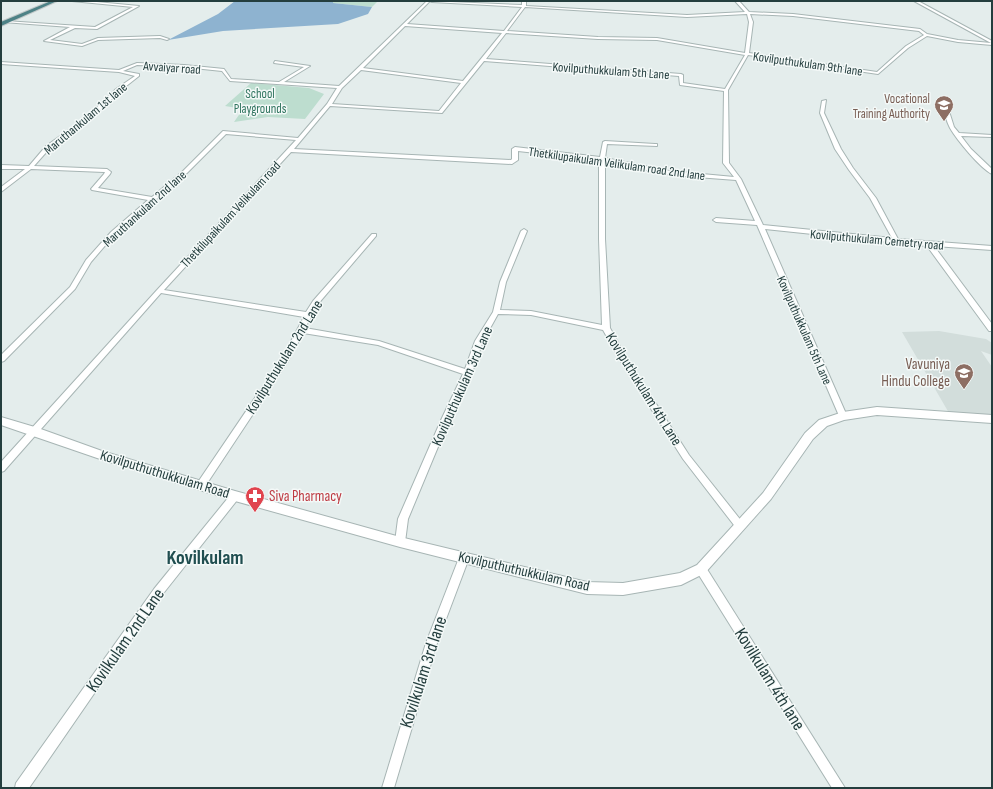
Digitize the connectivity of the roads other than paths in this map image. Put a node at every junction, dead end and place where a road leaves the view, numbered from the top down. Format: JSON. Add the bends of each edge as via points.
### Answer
{"nodes":[{"id":1,"x":55,"y":1,"type":"edge"},
{"id":2,"x":74,"y":1,"type":"edge"},
{"id":3,"x":429,"y":1,"type":"edge"},
{"id":4,"x":432,"y":1,"type":"edge"},
{"id":5,"x":524,"y":1,"type":"edge"},
{"id":6,"x":737,"y":1,"type":"edge"},
{"id":7,"x":916,"y":1,"type":"edge"},
{"id":8,"x":524,"y":7,"type":"junction"},
{"id":9,"x":748,"y":13,"type":"junction"},
{"id":10,"x":3,"y":23,"type":"edge"},
{"id":11,"x":404,"y":25,"type":"junction"},
{"id":12,"x":74,"y":27,"type":"junction"},
{"id":13,"x":505,"y":33,"type":"junction"},
{"id":14,"x":926,"y":35,"type":"junction"},
{"id":15,"x":167,"y":39,"type":"dead end"},
{"id":16,"x":992,"y":43,"type":"edge"},
{"id":17,"x":747,"y":54,"type":"junction"},
{"id":18,"x":483,"y":60,"type":"junction"},
{"id":19,"x":275,"y":62,"type":"dead end"},
{"id":20,"x":1,"y":63,"type":"edge"},
{"id":21,"x":360,"y":70,"type":"junction"},
{"id":22,"x":119,"y":71,"type":"junction"},
{"id":23,"x":464,"y":82,"type":"junction"},
{"id":24,"x":280,"y":83,"type":"junction"},
{"id":25,"x":340,"y":87,"type":"junction"},
{"id":26,"x":726,"y":90,"type":"junction"},
{"id":27,"x":824,"y":101,"type":"dead end"},
{"id":28,"x":329,"y":106,"type":"junction"},
{"id":29,"x":946,"y":108,"type":"dead end"},
{"id":30,"x":957,"y":134,"type":"junction"},
{"id":31,"x":992,"y":136,"type":"edge"},
{"id":32,"x":298,"y":139,"type":"junction"},
{"id":33,"x":655,"y":145,"type":"dead end"},
{"id":34,"x":290,"y":150,"type":"junction"},
{"id":35,"x":602,"y":159,"type":"junction"},
{"id":36,"x":1,"y":167,"type":"edge"},
{"id":37,"x":30,"y":168,"type":"junction"},
{"id":38,"x":992,"y":172,"type":"edge"},
{"id":39,"x":738,"y":179,"type":"junction"},
{"id":40,"x":1,"y":190,"type":"edge"},
{"id":41,"x":152,"y":199,"type":"junction"},
{"id":42,"x":716,"y":220,"type":"dead end"},
{"id":43,"x":760,"y":225,"type":"junction"},
{"id":44,"x":524,"y":230,"type":"dead end"},
{"id":45,"x":374,"y":235,"type":"dead end"},
{"id":46,"x":896,"y":240,"type":"junction"},
{"id":47,"x":929,"y":244,"type":"junction"},
{"id":48,"x":992,"y":248,"type":"edge"},
{"id":49,"x":159,"y":291,"type":"junction"},
{"id":50,"x":496,"y":312,"type":"junction"},
{"id":51,"x":308,"y":315,"type":"junction"},
{"id":52,"x":606,"y":328,"type":"junction"},
{"id":53,"x":992,"y":329,"type":"edge"},
{"id":54,"x":301,"y":330,"type":"junction"},
{"id":55,"x":1,"y":359,"type":"edge"},
{"id":56,"x":468,"y":373,"type":"junction"},
{"id":57,"x":843,"y":416,"type":"junction"},
{"id":58,"x":992,"y":420,"type":"edge"},
{"id":59,"x":1,"y":421,"type":"edge"},
{"id":60,"x":34,"y":431,"type":"junction"},
{"id":61,"x":1,"y":468,"type":"edge"},
{"id":62,"x":201,"y":485,"type":"junction"},
{"id":63,"x":236,"y":496,"type":"junction"},
{"id":64,"x":740,"y":526,"type":"junction"},
{"id":65,"x":400,"y":542,"type":"junction"},
{"id":66,"x":464,"y":558,"type":"junction"},
{"id":67,"x":701,"y":569,"type":"junction"},
{"id":68,"x":21,"y":788,"type":"edge"},
{"id":69,"x":388,"y":788,"type":"edge"},
{"id":70,"x":839,"y":788,"type":"edge"}],
"edges":[{"from":1,"to":10,"type":"highway"},
{"from":2,"to":12,"type":"street","via":[[137,6],[96,28]]},
{"from":3,"to":11,"type":"street","name":"Thetkilupaikulam Velikulam road"},
{"from":4,"to":8,"type":"street"},
{"from":5,"to":8,"type":"street"},
{"from":6,"to":9,"type":"street"},
{"from":7,"to":16,"type":"street"},
{"from":8,"to":9,"type":"street","via":[[687,16]]},
{"from":8,"to":13,"type":"street"},
{"from":9,"to":14,"type":"street","via":[[819,17],[920,30]]},
{"from":9,"to":17,"type":"street","via":[[751,22]]},
{"from":10,"to":12,"type":"street"},
{"from":11,"to":13,"type":"street"},
{"from":11,"to":21,"type":"street","name":"Thetkilupaikulam Velikulam road"},
{"from":12,"to":15,"type":"street","via":[[46,41],[82,45],[98,40],[160,37]]},
{"from":13,"to":17,"type":"street","via":[[656,39]]},
{"from":13,"to":18,"type":"street"},
{"from":14,"to":16,"type":"street","via":[[958,41]]},
{"from":14,"to":17,"type":"street","name":"Kovilputhukulam 9th lane","via":[[907,46],[878,73]]},
{"from":17,"to":26,"type":"street","name":"Kovilputhukulam 9th lane"},
{"from":18,"to":23,"type":"street"},
{"from":18,"to":26,"type":"street","name":"Kovilputhukkulam 5th Lane","via":[[681,75],[681,84]]},
{"from":19,"to":24,"type":"street","via":[[308,66]]},
{"from":20,"to":22,"type":"street","name":"Avvaiyar road"},
{"from":21,"to":23,"type":"street"},
{"from":21,"to":25,"type":"street","name":"Thetkilupaikulam Velikulam road"},
{"from":22,"to":24,"type":"street","name":"Avvaiyar road","via":[[137,64],[184,66],[223,70],[230,80]]},
{"from":22,"to":37,"type":"street","name":"Maruthankulam 1st lane","via":[[138,74],[89,118],[48,147]]},
{"from":23,"to":28,"type":"street","via":[[440,112]]},
{"from":24,"to":25,"type":"street","name":"Avvaiyar road"},
{"from":25,"to":28,"type":"street","name":"Thetkilupaikulam Velikulam road"},
{"from":26,"to":39,"type":"street","name":"Kovilputhukkulam 5th Lane","via":[[726,163]]},
{"from":27,"to":46,"type":"street","via":[[822,113],[838,149],[873,198]]},
{"from":28,"to":32,"type":"street","name":"Thetkilupaikulam Velikulam road"},
{"from":29,"to":30,"type":"street"},
{"from":30,"to":31,"type":"street"},
{"from":30,"to":38,"type":"street","via":[[969,150]]},
{"from":32,"to":34,"type":"street","name":"Thetkilupaikulam Velikulam road"},
{"from":32,"to":41,"type":"street","name":"Maruthankulam 2nd lane","via":[[225,132],[185,172]]},
{"from":33,"to":35,"type":"street","name":"Kovilputhukulam 4th Lane","via":[[605,142]]},
{"from":34,"to":35,"type":"street","name":"Thetkilupaikulam Velikulam road 2nd lane","via":[[512,162],[515,160],[515,149],[521,149]]},
{"from":34,"to":49,"type":"street","name":"Thetkilupaikulam Velikulam road"},
{"from":35,"to":39,"type":"street","name":"Thetkilupaikulam Velikulam road 2nd lane","via":[[670,173]]},
{"from":35,"to":52,"type":"street","name":"Kovilputhukulam 4th Lane"},
{"from":36,"to":37,"type":"street"},
{"from":37,"to":40,"type":"street","name":"Maruthankulam 1st lane"},
{"from":37,"to":41,"type":"street","via":[[105,170],[108,175],[94,188]]},
{"from":39,"to":43,"type":"street","name":"Kovilputhukkulam 5th Lane"},
{"from":41,"to":55,"type":"street","name":"Maruthankulam 2nd lane","via":[[113,233],[88,261],[73,288]]},
{"from":42,"to":43,"type":"street","name":"Kovilputhukulam Cemetry road"},
{"from":43,"to":46,"type":"street","name":"Kovilputhukulam Cemetry road"},
{"from":43,"to":57,"type":"street","name":"Kovilputhukkulam 5th Lane"},
{"from":44,"to":50,"type":"street","name":"Kovilputhukulam 3rd Lane","via":[[503,282]]},
{"from":45,"to":51,"type":"street","name":"Kovilputhukulam 2nd Lane","via":[[315,303]]},
{"from":46,"to":47,"type":"street","name":"Kovilputhukulam Cemetry road"},
{"from":47,"to":48,"type":"street","name":"Kovilputhukulam Cemetry road"},
{"from":47,"to":53,"type":"street"},
{"from":49,"to":51,"type":"street"},
{"from":49,"to":60,"type":"street","name":"Thetkilupaikulam Velikulam road"},
{"from":50,"to":52,"type":"street","via":[[531,313]]},
{"from":50,"to":56,"type":"street","name":"Kovilputhukulam 3rd Lane","via":[[480,341]]},
{"from":51,"to":54,"type":"street","name":"Kovilputhukulam 2nd Lane"},
{"from":52,"to":64,"type":"street","name":"Kovilputhukulam 4th Lane","via":[[686,457]]},
{"from":54,"to":56,"type":"street","via":[[379,344]]},
{"from":54,"to":62,"type":"street","name":"Kovilputhukulam 2nd Lane","via":[[255,406]]},
{"from":56,"to":65,"type":"street","name":"Kovilputhukulam 3rd Lane","via":[[403,519]]},
{"from":57,"to":58,"type":"street","name":"Kovilputhuthukkulam Road","via":[[877,411]]},
{"from":57,"to":64,"type":"street","name":"Kovilputhuthukkulam Road","via":[[824,423],[809,436],[767,496]]},
{"from":59,"to":60,"type":"street","name":"Kovilputhuthukkulam Road"},
{"from":60,"to":61,"type":"street","name":"Thetkilupaikulam Velikulam road"},
{"from":60,"to":62,"type":"street","name":"Kovilputhuthukkulam Road","via":[[100,455]]},
{"from":62,"to":63,"type":"street","name":"Kovilputhuthukkulam Road"},
{"from":63,"to":65,"type":"street","name":"Kovilputhuthukkulam Road"},
{"from":63,"to":68,"type":"street","name":"Kovilkulam 2nd Lane","via":[[158,592]]},
{"from":64,"to":67,"type":"street","name":"Kovilputhuthukkulam Road"},
{"from":65,"to":66,"type":"street","name":"Kovilputhuthukkulam Road"},
{"from":66,"to":67,"type":"street","name":"Kovilputhuthukkulam Road","via":[[587,588],[623,589],[681,579]]},
{"from":66,"to":69,"type":"street","name":"Kovilkulam 3rd lane","via":[[443,609]]},
{"from":67,"to":70,"type":"street","name":"Kovilkulam 4th lane"}]}
